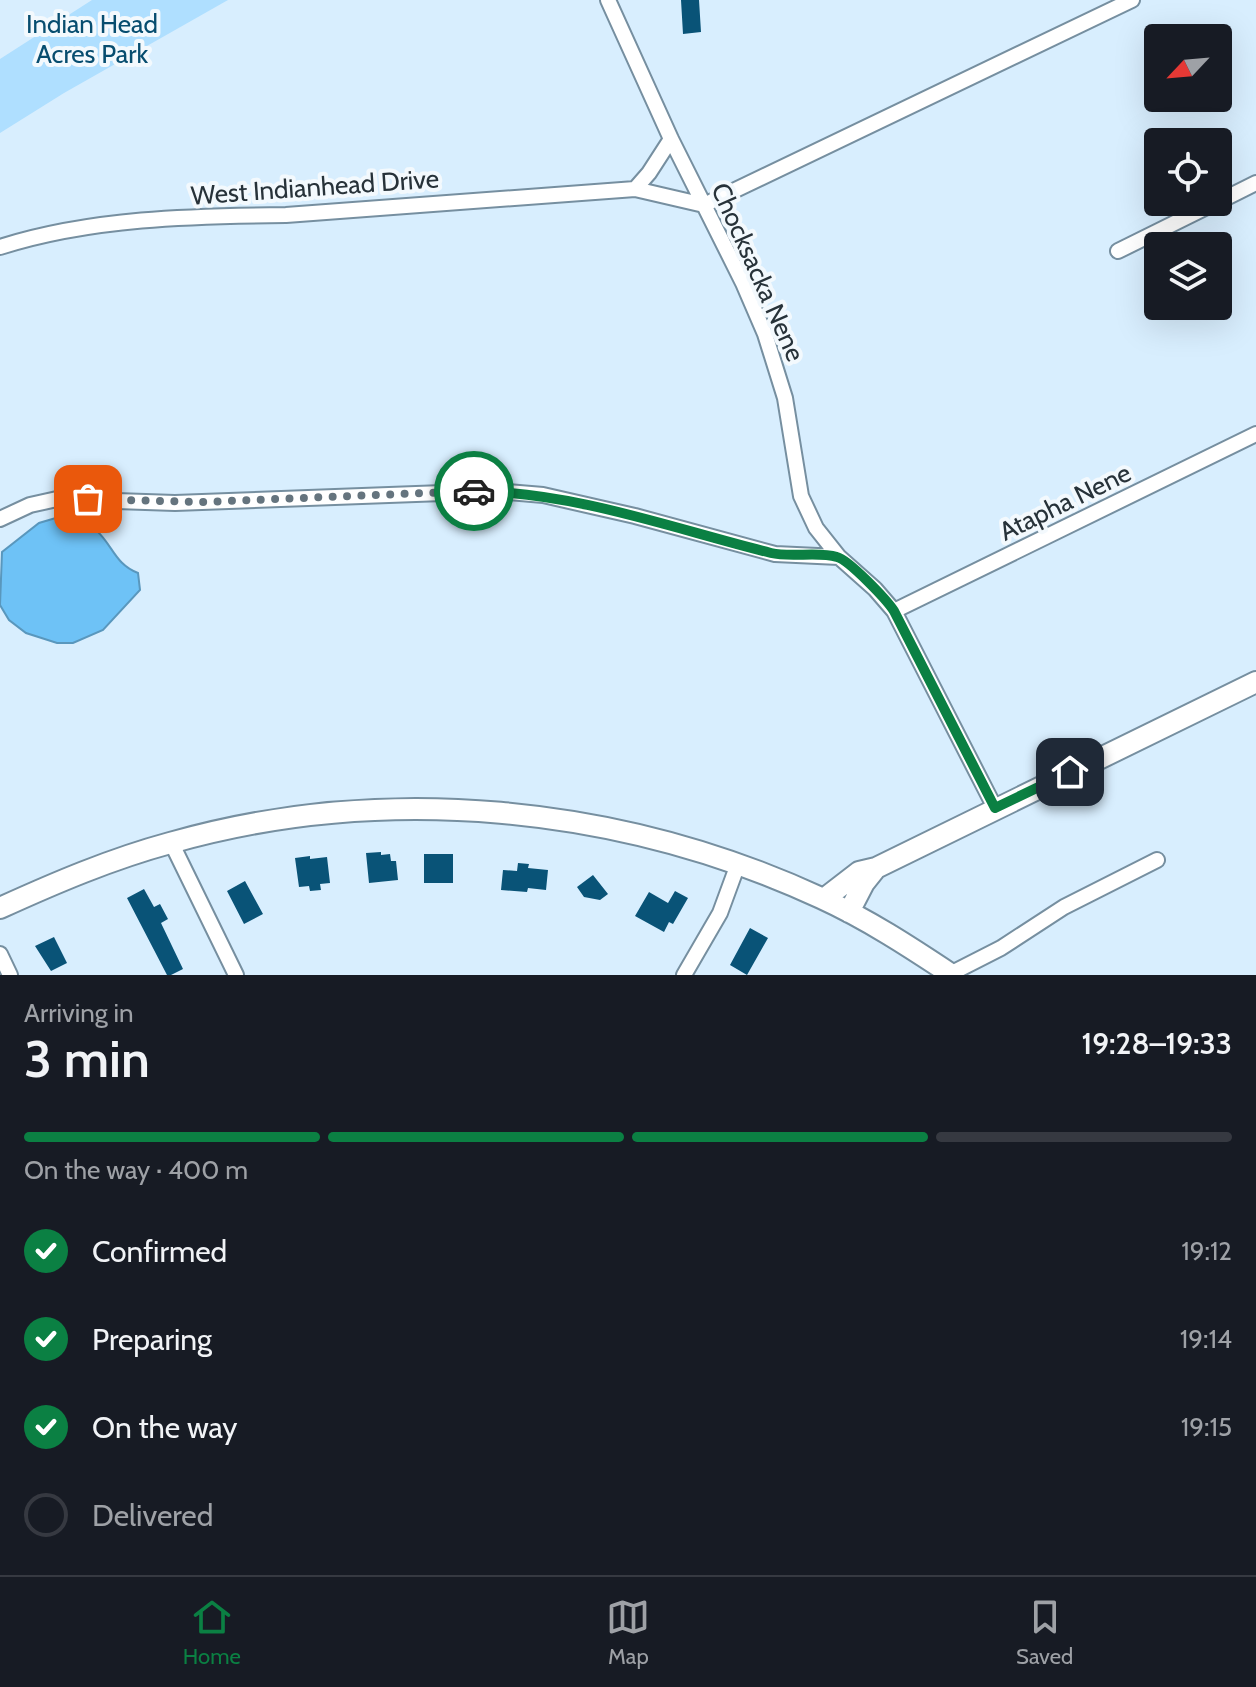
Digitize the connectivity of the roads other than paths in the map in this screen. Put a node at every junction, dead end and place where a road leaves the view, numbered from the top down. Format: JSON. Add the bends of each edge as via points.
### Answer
{"nodes":[{"id":1,"x":608,"y":0,"type":"edge"},
{"id":2,"x":1132,"y":0,"type":"edge"},
{"id":3,"x":671,"y":139,"type":"junction"},
{"id":4,"x":1256,"y":183,"type":"edge"},
{"id":5,"x":635,"y":189,"type":"junction"},
{"id":6,"x":1232,"y":195,"type":"edge"},
{"id":7,"x":704,"y":205,"type":"junction"},
{"id":8,"x":1189,"y":216,"type":"edge"},
{"id":9,"x":0,"y":247,"type":"edge"},
{"id":10,"x":1118,"y":251,"type":"dead end"},
{"id":11,"x":1256,"y":434,"type":"edge"},
{"id":12,"x":0,"y":519,"type":"edge"},
{"id":13,"x":839,"y":557,"type":"junction"},
{"id":14,"x":894,"y":611,"type":"junction"},
{"id":15,"x":1256,"y":682,"type":"edge"},
{"id":16,"x":995,"y":808,"type":"junction"},
{"id":17,"x":171,"y":842,"type":"junction"},
{"id":18,"x":1157,"y":860,"type":"dead end"},
{"id":19,"x":738,"y":864,"type":"junction"},
{"id":20,"x":876,"y":868,"type":"junction"},
{"id":21,"x":824,"y":899,"type":"junction"},
{"id":22,"x":0,"y":908,"type":"edge"},
{"id":23,"x":849,"y":912,"type":"junction"},
{"id":24,"x":0,"y":954,"type":"edge"},
{"id":25,"x":951,"y":974,"type":"edge"},
{"id":26,"x":10,"y":975,"type":"edge"},
{"id":27,"x":236,"y":975,"type":"edge"},
{"id":28,"x":684,"y":975,"type":"edge"}],
"edges":[{"from":1,"to":3,"type":"street","name":"Chocksacka Nene"},
{"from":2,"to":7,"type":"street"},
{"from":3,"to":5,"type":"street"},
{"from":3,"to":7,"type":"street","name":"Chocksacka Nene"},
{"from":4,"to":6,"type":"street"},
{"from":5,"to":7,"type":"street","name":"West Indianhead Drive"},
{"from":5,"to":9,"type":"street","name":"West Indianhead Drive","via":[[80,227]]},
{"from":7,"to":13,"type":"street","name":"Chocksacka Nene","via":[[777,367],[801,496],[816,528]]},
{"from":8,"to":10,"type":"street"},
{"from":11,"to":14,"type":"street","name":"Atapha Nene"},
{"from":12,"to":13,"type":"street","via":[[57,499],[175,503],[497,491],[559,498],[775,554]]},
{"from":13,"to":14,"type":"street","name":"Chocksacka Nene"},
{"from":14,"to":16,"type":"street","name":"Chocksacka Nene"},
{"from":15,"to":16,"type":"main road"},
{"from":16,"to":20,"type":"main road"},
{"from":17,"to":19,"type":"main road","via":[[339,813],[464,811],[630,831]]},
{"from":17,"to":22,"type":"main road"},
{"from":17,"to":27,"type":"street"},
{"from":18,"to":25,"type":"street"},
{"from":19,"to":21,"type":"main road"},
{"from":19,"to":28,"type":"street","via":[[720,913]]},
{"from":20,"to":21,"type":"main road","via":[[859,872]]},
{"from":20,"to":23,"type":"main road"},
{"from":21,"to":23,"type":"main road"},
{"from":23,"to":25,"type":"main road"},
{"from":24,"to":26,"type":"street"}]}
